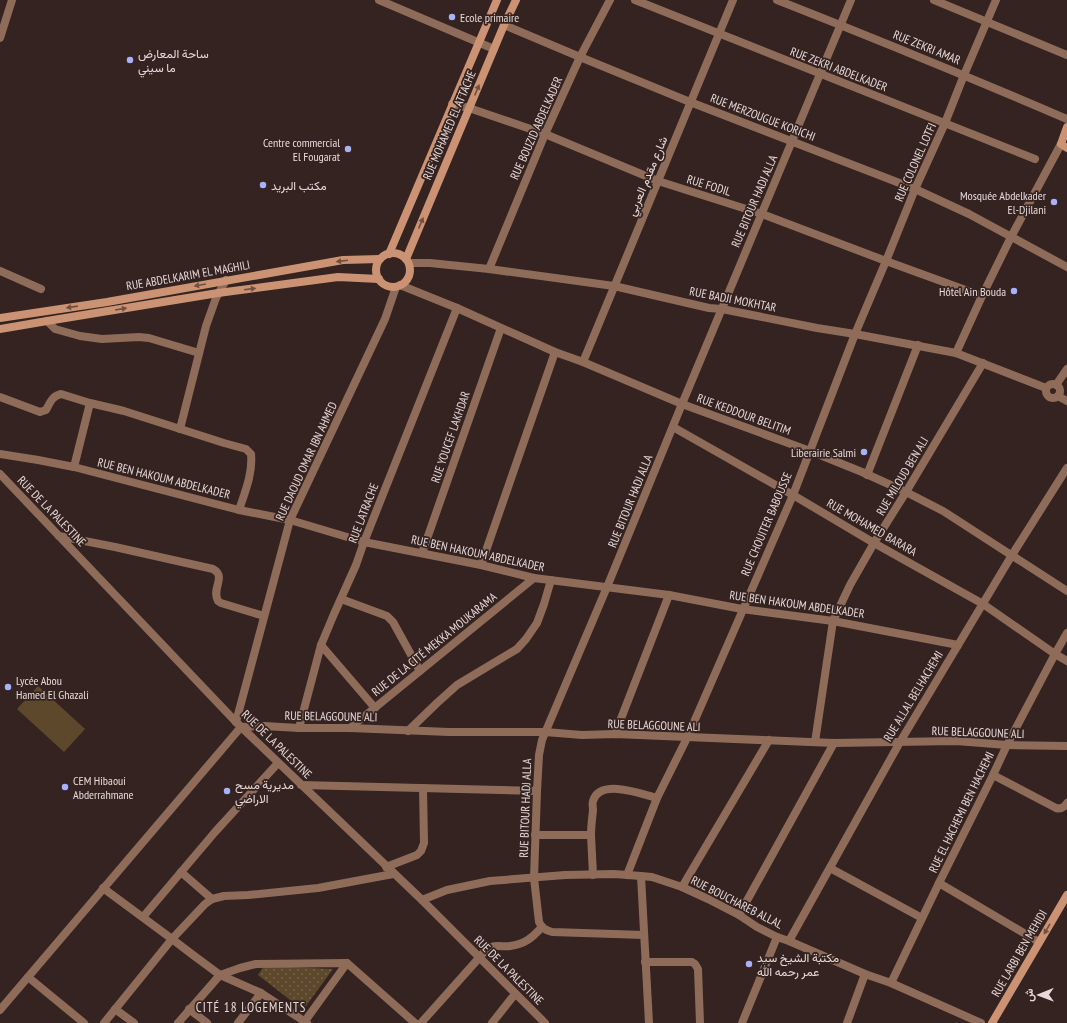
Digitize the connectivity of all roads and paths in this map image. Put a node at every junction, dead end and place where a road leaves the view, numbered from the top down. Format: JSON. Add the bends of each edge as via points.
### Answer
{"nodes":[{"id":1,"x":12,"y":0,"type":"edge"},
{"id":2,"x":378,"y":0,"type":"edge"},
{"id":3,"x":497,"y":0,"type":"edge"},
{"id":4,"x":516,"y":0,"type":"edge"},
{"id":5,"x":610,"y":0,"type":"edge"},
{"id":6,"x":635,"y":0,"type":"edge"},
{"id":7,"x":733,"y":0,"type":"edge"},
{"id":8,"x":777,"y":0,"type":"edge"},
{"id":9,"x":851,"y":0,"type":"edge"},
{"id":10,"x":934,"y":0,"type":"edge"},
{"id":11,"x":996,"y":0,"type":"edge"},
{"id":12,"x":987,"y":22,"type":"junction"},
{"id":13,"x":504,"y":25,"type":"junction"},
{"id":14,"x":841,"y":25,"type":"junction"},
{"id":15,"x":719,"y":34,"type":"junction"},
{"id":16,"x":0,"y":38,"type":"edge"},
{"id":17,"x":478,"y":42,"type":"junction"},
{"id":18,"x":494,"y":49,"type":"junction"},
{"id":19,"x":1067,"y":55,"type":"edge"},
{"id":20,"x":580,"y":57,"type":"junction"},
{"id":21,"x":820,"y":74,"type":"junction"},
{"id":22,"x":964,"y":75,"type":"junction"},
{"id":23,"x":690,"y":102,"type":"junction"},
{"id":24,"x":452,"y":104,"type":"junction"},
{"id":25,"x":469,"y":108,"type":"junction"},
{"id":26,"x":1067,"y":119,"type":"edge"},
{"id":27,"x":945,"y":123,"type":"junction"},
{"id":28,"x":1067,"y":127,"type":"edge"},
{"id":29,"x":545,"y":134,"type":"junction"},
{"id":30,"x":792,"y":141,"type":"junction"},
{"id":31,"x":1064,"y":146,"type":"edge"},
{"id":32,"x":1035,"y":159,"type":"dead end"},
{"id":33,"x":658,"y":181,"type":"junction"},
{"id":34,"x":915,"y":188,"type":"junction"},
{"id":35,"x":762,"y":214,"type":"junction"},
{"id":36,"x":1011,"y":237,"type":"junction"},
{"id":37,"x":389,"y":254,"type":"junction"},
{"id":38,"x":380,"y":259,"type":"junction"},
{"id":39,"x":407,"y":261,"type":"junction"},
{"id":40,"x":886,"y":261,"type":"junction"},
{"id":41,"x":1067,"y":267,"type":"edge"},
{"id":42,"x":489,"y":269,"type":"junction"},
{"id":43,"x":0,"y":271,"type":"edge"},
{"id":44,"x":379,"y":279,"type":"junction"},
{"id":45,"x":226,"y":280,"type":"junction"},
{"id":46,"x":398,"y":286,"type":"junction"},
{"id":47,"x":614,"y":286,"type":"junction"},
{"id":48,"x":41,"y":290,"type":"dead end"},
{"id":49,"x":218,"y":293,"type":"junction"},
{"id":50,"x":982,"y":296,"type":"junction"},
{"id":51,"x":457,"y":308,"type":"junction"},
{"id":52,"x":722,"y":309,"type":"junction"},
{"id":53,"x":0,"y":318,"type":"edge"},
{"id":54,"x":46,"y":321,"type":"junction"},
{"id":55,"x":501,"y":328,"type":"junction"},
{"id":56,"x":0,"y":329,"type":"edge"},
{"id":57,"x":855,"y":334,"type":"junction"},
{"id":58,"x":918,"y":345,"type":"junction"},
{"id":59,"x":555,"y":352,"type":"junction"},
{"id":60,"x":199,"y":353,"type":"junction"},
{"id":61,"x":956,"y":354,"type":"junction"},
{"id":62,"x":583,"y":362,"type":"junction"},
{"id":63,"x":983,"y":363,"type":"junction"},
{"id":64,"x":1067,"y":369,"type":"edge"},
{"id":65,"x":1056,"y":385,"type":"junction"},
{"id":66,"x":1046,"y":388,"type":"junction"},
{"id":67,"x":1058,"y":396,"type":"junction"},
{"id":68,"x":0,"y":397,"type":"edge"},
{"id":69,"x":1067,"y":401,"type":"edge"},
{"id":70,"x":90,"y":403,"type":"junction"},
{"id":71,"x":682,"y":404,"type":"junction"},
{"id":72,"x":673,"y":427,"type":"junction"},
{"id":73,"x":180,"y":429,"type":"junction"},
{"id":74,"x":810,"y":451,"type":"junction"},
{"id":75,"x":0,"y":454,"type":"edge"},
{"id":76,"x":74,"y":468,"type":"junction"},
{"id":77,"x":1067,"y":468,"type":"edge"},
{"id":78,"x":867,"y":475,"type":"junction"},
{"id":79,"x":1,"y":478,"type":"edge"},
{"id":80,"x":906,"y":492,"type":"junction"},
{"id":81,"x":793,"y":495,"type":"junction"},
{"id":82,"x":239,"y":510,"type":"junction"},
{"id":83,"x":290,"y":520,"type":"junction"},
{"id":84,"x":59,"y":536,"type":"junction"},
{"id":85,"x":364,"y":542,"type":"junction"},
{"id":86,"x":874,"y":543,"type":"junction"},
{"id":87,"x":422,"y":554,"type":"junction"},
{"id":88,"x":1012,"y":555,"type":"junction"},
{"id":89,"x":481,"y":566,"type":"junction"},
{"id":90,"x":534,"y":578,"type":"junction"},
{"id":91,"x":551,"y":580,"type":"junction"},
{"id":92,"x":607,"y":588,"type":"junction"},
{"id":93,"x":1067,"y":591,"type":"edge"},
{"id":94,"x":669,"y":595,"type":"junction"},
{"id":95,"x":341,"y":599,"type":"junction"},
{"id":96,"x":983,"y":604,"type":"junction"},
{"id":97,"x":742,"y":609,"type":"junction"},
{"id":98,"x":264,"y":616,"type":"junction"},
{"id":99,"x":833,"y":620,"type":"junction"},
{"id":100,"x":1067,"y":633,"type":"edge"},
{"id":101,"x":321,"y":645,"type":"junction"},
{"id":102,"x":958,"y":645,"type":"junction"},
{"id":103,"x":1055,"y":654,"type":"junction"},
{"id":104,"x":1067,"y":661,"type":"edge"},
{"id":105,"x":420,"y":671,"type":"junction"},
{"id":106,"x":375,"y":708,"type":"junction"},
{"id":107,"x":239,"y":724,"type":"junction"},
{"id":108,"x":299,"y":728,"type":"junction"},
{"id":109,"x":350,"y":728,"type":"junction"},
{"id":110,"x":408,"y":731,"type":"junction"},
{"id":111,"x":545,"y":732,"type":"junction"},
{"id":112,"x":615,"y":734,"type":"junction"},
{"id":113,"x":686,"y":738,"type":"junction"},
{"id":114,"x":769,"y":740,"type":"junction"},
{"id":115,"x":815,"y":742,"type":"junction"},
{"id":116,"x":900,"y":742,"type":"junction"},
{"id":117,"x":834,"y":743,"type":"junction"},
{"id":118,"x":1007,"y":745,"type":"junction"},
{"id":119,"x":1067,"y":746,"type":"edge"},
{"id":120,"x":278,"y":763,"type":"junction"},
{"id":121,"x":993,"y":775,"type":"junction"},
{"id":122,"x":301,"y":785,"type":"junction"},
{"id":123,"x":423,"y":788,"type":"junction"},
{"id":124,"x":537,"y":791,"type":"junction"},
{"id":125,"x":657,"y":798,"type":"junction"},
{"id":126,"x":1067,"y":803,"type":"edge"},
{"id":127,"x":535,"y":835,"type":"junction"},
{"id":128,"x":591,"y":835,"type":"junction"},
{"id":129,"x":386,"y":866,"type":"junction"},
{"id":130,"x":830,"y":868,"type":"junction"},
{"id":131,"x":181,"y":872,"type":"junction"},
{"id":132,"x":393,"y":874,"type":"junction"},
{"id":133,"x":593,"y":875,"type":"junction"},
{"id":134,"x":627,"y":875,"type":"junction"},
{"id":135,"x":641,"y":876,"type":"junction"},
{"id":136,"x":534,"y":878,"type":"junction"},
{"id":137,"x":939,"y":883,"type":"junction"},
{"id":138,"x":682,"y":887,"type":"junction"},
{"id":139,"x":103,"y":888,"type":"junction"},
{"id":140,"x":1067,"y":895,"type":"edge"},
{"id":141,"x":212,"y":899,"type":"junction"},
{"id":142,"x":422,"y":900,"type":"junction"},
{"id":143,"x":739,"y":915,"type":"junction"},
{"id":144,"x":143,"y":917,"type":"junction"},
{"id":145,"x":922,"y":918,"type":"junction"},
{"id":146,"x":542,"y":927,"type":"junction"},
{"id":147,"x":644,"y":935,"type":"junction"},
{"id":148,"x":777,"y":937,"type":"junction"},
{"id":149,"x":172,"y":939,"type":"junction"},
{"id":150,"x":789,"y":941,"type":"junction"},
{"id":151,"x":1039,"y":942,"type":"junction"},
{"id":152,"x":479,"y":958,"type":"junction"},
{"id":153,"x":645,"y":962,"type":"junction"},
{"id":154,"x":347,"y":963,"type":"junction"},
{"id":155,"x":865,"y":974,"type":"junction"},
{"id":156,"x":220,"y":975,"type":"junction"},
{"id":157,"x":28,"y":977,"type":"junction"},
{"id":158,"x":891,"y":983,"type":"junction"},
{"id":159,"x":261,"y":993,"type":"junction"},
{"id":160,"x":515,"y":994,"type":"junction"},
{"id":161,"x":115,"y":1009,"type":"junction"},
{"id":162,"x":189,"y":1009,"type":"junction"},
{"id":163,"x":0,"y":1010,"type":"edge"},
{"id":164,"x":82,"y":1022,"type":"edge"},
{"id":165,"x":306,"y":1022,"type":"edge"},
{"id":166,"x":104,"y":1023,"type":"edge"},
{"id":167,"x":134,"y":1023,"type":"edge"},
{"id":168,"x":178,"y":1023,"type":"edge"},
{"id":169,"x":207,"y":1023,"type":"edge"},
{"id":170,"x":238,"y":1023,"type":"edge"},
{"id":171,"x":415,"y":1023,"type":"edge"},
{"id":172,"x":421,"y":1023,"type":"edge"},
{"id":173,"x":492,"y":1023,"type":"edge"},
{"id":174,"x":545,"y":1023,"type":"edge"},
{"id":175,"x":648,"y":1023,"type":"edge"},
{"id":176,"x":700,"y":1023,"type":"edge"},
{"id":177,"x":742,"y":1023,"type":"edge"},
{"id":178,"x":847,"y":1023,"type":"edge"},
{"id":179,"x":981,"y":1023,"type":"edge"},
{"id":180,"x":992,"y":1023,"type":"edge"}],
"edges":[{"from":1,"to":16,"type":"street"},
{"from":2,"to":17,"type":"street"},
{"from":3,"to":17,"type":"street","name":"RUE MOHAMED EL ATTACHE"},
{"from":4,"to":13,"type":"street","name":"RUE MOHAMED EL ATTACHE"},
{"from":5,"to":20,"type":"street","name":"RUE BOUZID ABDELKADER"},
{"from":6,"to":15,"type":"street","name":"RUE ZEKRI ABDELKADER"},
{"from":7,"to":15,"type":"street","name":"شارع مقدم العربي"},
{"from":8,"to":14,"type":"street","name":"RUE ZEKRI AMAR"},
{"from":9,"to":14,"type":"street","name":"RUE BITOUR HADJ ALLA"},
{"from":10,"to":12,"type":"street"},
{"from":11,"to":12,"type":"street","name":"RUE COLONEL LOTFI"},
{"from":12,"to":19,"type":"street"},
{"from":12,"to":22,"type":"street","name":"RUE COLONEL LOTFI"},
{"from":13,"to":18,"type":"street","name":"RUE MOHAMED EL ATTACHE"},
{"from":13,"to":20,"type":"street","name":"RUE MERZOUGUE KORICHI"},
{"from":14,"to":21,"type":"street","name":"RUE BITOUR HADJ ALLA"},
{"from":14,"to":22,"type":"street","name":"RUE ZEKRI AMAR"},
{"from":15,"to":21,"type":"street","name":"RUE ZEKRI ABDELKADER"},
{"from":15,"to":23,"type":"street","name":"شارع مقدم العربي"},
{"from":17,"to":18,"type":"street"},
{"from":17,"to":24,"type":"street","name":"RUE MOHAMED EL ATTACHE"},
{"from":25,"to":18,"type":"street","name":"RUE MOHAMED EL ATTACHE","one_way":true},
{"from":20,"to":23,"type":"street","name":"RUE MERZOUGUE KORICHI"},
{"from":20,"to":29,"type":"street","name":"RUE BOUZID ABDELKADER"},
{"from":21,"to":27,"type":"street","name":"RUE ZEKRI ABDELKADER"},
{"from":21,"to":30,"type":"street","name":"RUE BITOUR HADJ ALLA"},
{"from":22,"to":26,"type":"street","name":"RUE ZEKRI AMAR"},
{"from":22,"to":27,"type":"street","name":"RUE COLONEL LOTFI"},
{"from":23,"to":30,"type":"street","name":"RUE MERZOUGUE KORICHI"},
{"from":23,"to":33,"type":"street","name":"شارع مقدم العربي"},
{"from":24,"to":25,"type":"street","name":"RUE FODIL"},
{"from":24,"to":37,"type":"street","name":"RUE MOHAMED EL ATTACHE"},
{"from":25,"to":29,"type":"street","name":"RUE FODIL"},
{"from":39,"to":25,"type":"street","name":"RUE MOHAMED EL ATTACHE","one_way":true},
{"from":27,"to":32,"type":"street","name":"RUE ZEKRI ABDELKADER"},
{"from":27,"to":34,"type":"street","name":"RUE COLONEL LOTFI"},
{"from":28,"to":31,"type":"street"},
{"from":29,"to":33,"type":"street","name":"RUE FODIL"},
{"from":29,"to":42,"type":"street","name":"RUE BOUZID ABDELKADER"},
{"from":30,"to":34,"type":"street","name":"RUE MERZOUGUE KORICHI"},
{"from":30,"to":35,"type":"street","name":"RUE BITOUR HADJ ALLA"},
{"from":31,"to":36,"type":"street"},
{"from":33,"to":35,"type":"street","name":"RUE FODIL"},
{"from":33,"to":47,"type":"street","name":"شارع مقدم العربي"},
{"from":34,"to":36,"type":"street","name":"RUE MERZOUGUE KORICHI"},
{"from":34,"to":40,"type":"street","name":"RUE COLONEL LOTFI"},
{"from":35,"to":40,"type":"street","name":"RUE FODIL"},
{"from":35,"to":52,"type":"street","name":"RUE BITOUR HADJ ALLA"},
{"from":36,"to":41,"type":"street","name":"RUE MERZOUGUE KORICHI"},
{"from":36,"to":50,"type":"street"},
{"from":37,"to":38,"type":"street"},
{"from":37,"to":39,"type":"street","via":[[398,254]]},
{"from":38,"to":44,"type":"street","via":[[377,268]]},
{"from":38,"to":45,"type":"street","name":"RUE ABDELKARIM EL MAGHILI","one_way":true,"via":[[343,260]]},
{"from":39,"to":42,"type":"street","name":"RUE BADJI MOKHTAR"},
{"from":39,"to":46,"type":"street","via":[[410,268],[408,279]]},
{"from":40,"to":50,"type":"street","name":"RUE FODIL"},
{"from":40,"to":57,"type":"street","name":"RUE COLONEL LOTFI"},
{"from":42,"to":47,"type":"street","name":"RUE BADJI MOKHTAR"},
{"from":43,"to":48,"type":"street"},
{"from":44,"to":46,"type":"street","via":[[386,285]]},
{"from":49,"to":44,"type":"street","one_way":true,"via":[[338,278]]},
{"from":45,"to":49,"type":"street"},
{"from":45,"to":53,"type":"street","name":"RUE ABDELKARIM EL MAGHILI","one_way":true},
{"from":46,"to":51,"type":"street","name":"RUE KEDDOUR BELITIM"},
{"from":46,"to":83,"type":"street","name":"RUE DAOUD OMAR IBN AHMED","via":[[385,320]]},
{"from":47,"to":52,"type":"street","name":"RUE BADJI MOKHTAR"},
{"from":47,"to":62,"type":"street","name":"شارع مقدم العربي"},
{"from":54,"to":49,"type":"street","one_way":true},
{"from":49,"to":60,"type":"street"},
{"from":50,"to":61,"type":"street"},
{"from":51,"to":55,"type":"street","name":"RUE KEDDOUR BELITIM"},
{"from":51,"to":85,"type":"street","name":"RUE LATRACHE"},
{"from":52,"to":57,"type":"street","name":"RUE BADJI MOKHTAR"},
{"from":52,"to":71,"type":"street","name":"RUE BITOUR HADJ ALLA"},
{"from":54,"to":56,"type":"street"},
{"from":54,"to":60,"type":"street","via":[[55,329],[80,336],[102,339],[149,338]]},
{"from":55,"to":59,"type":"street","name":"RUE KEDDOUR BELITIM"},
{"from":55,"to":87,"type":"street","name":"RUE YOUCEF LAKHDAR"},
{"from":57,"to":58,"type":"street","name":"RUE BADJI MOKHTAR"},
{"from":57,"to":74,"type":"street","name":"RUE CHOUITER BABOUSSE"},
{"from":58,"to":61,"type":"street","name":"RUE BADJI MOKHTAR"},
{"from":58,"to":78,"type":"street"},
{"from":59,"to":62,"type":"street","name":"RUE KEDDOUR BELITIM"},
{"from":59,"to":89,"type":"street"},
{"from":60,"to":73,"type":"street"},
{"from":61,"to":63,"type":"street","name":"RUE BADJI MOKHTAR"},
{"from":62,"to":71,"type":"street","name":"RUE KEDDOUR BELITIM"},
{"from":63,"to":66,"type":"street","name":"RUE BADJI MOKHTAR"},
{"from":63,"to":80,"type":"street","name":"RUE MILOUD BEN ALI"},
{"from":64,"to":65,"type":"street"},
{"from":65,"to":66,"type":"street","via":[[1052,384]]},
{"from":65,"to":67,"type":"street","via":[[1059,389]]},
{"from":66,"to":67,"type":"street","via":[[1050,398]]},
{"from":67,"to":69,"type":"street"},
{"from":68,"to":70,"type":"street","via":[[40,412],[46,410],[53,397],[61,394]]},
{"from":70,"to":73,"type":"street"},
{"from":70,"to":76,"type":"street"},
{"from":71,"to":72,"type":"street","name":"RUE BITOUR HADJ ALLA"},
{"from":71,"to":74,"type":"street","name":"RUE KEDDOUR BELITIM"},
{"from":72,"to":81,"type":"street","name":"RUE MOHAMED BARARA"},
{"from":72,"to":92,"type":"street","name":"RUE BITOUR HADJ ALLA"},
{"from":73,"to":82,"type":"street","via":[[246,449],[251,454],[251,471]]},
{"from":74,"to":78,"type":"street","name":"RUE KEDDOUR BELITIM"},
{"from":74,"to":81,"type":"street","name":"RUE CHOUITER BABOUSSE"},
{"from":75,"to":76,"type":"street","name":"RUE BEN HAKOUM ABDELKADER"},
{"from":76,"to":82,"type":"street","name":"RUE BEN HAKOUM ABDELKADER"},
{"from":77,"to":88,"type":"street","name":"RUE ALLAL BELHACHEMI"},
{"from":78,"to":80,"type":"street","name":"RUE KEDDOUR BELITIM"},
{"from":79,"to":84,"type":"street","name":"RUE DE LA PALESTINE"},
{"from":80,"to":86,"type":"street","name":"RUE MILOUD BEN ALI"},
{"from":80,"to":88,"type":"street","name":"RUE KEDDOUR BELITIM","via":[[943,510]]},
{"from":81,"to":86,"type":"street","name":"RUE MOHAMED BARARA"},
{"from":81,"to":97,"type":"street","name":"RUE CHOUITER BABOUSSE"},
{"from":82,"to":83,"type":"street","name":"RUE BEN HAKOUM ABDELKADER"},
{"from":83,"to":85,"type":"street","name":"RUE BEN HAKOUM ABDELKADER"},
{"from":83,"to":98,"type":"street","name":"RUE DAOUD OMAR IBN AHMED"},
{"from":84,"to":98,"type":"street","via":[[212,569],[219,574],[216,593],[218,601]]},
{"from":84,"to":107,"type":"street","name":"RUE DE LA PALESTINE"},
{"from":85,"to":87,"type":"street","name":"RUE BEN HAKOUM ABDELKADER"},
{"from":85,"to":95,"type":"street","name":"RUE LATRACHE"},
{"from":86,"to":96,"type":"street","name":"RUE MOHAMED BARARA"},
{"from":86,"to":99,"type":"street","name":"RUE MILOUD BEN ALI"},
{"from":87,"to":89,"type":"street","name":"RUE BEN HAKOUM ABDELKADER"},
{"from":88,"to":93,"type":"street","name":"RUE KEDDOUR BELITIM"},
{"from":88,"to":96,"type":"street","name":"RUE ALLAL BELHACHEMI"},
{"from":89,"to":90,"type":"street","name":"RUE BEN HAKOUM ABDELKADER"},
{"from":90,"to":91,"type":"street","name":"RUE BEN HAKOUM ABDELKADER"},
{"from":90,"to":105,"type":"street","name":"RUE DE LA CITÉ MEKKA MOUKARAMA"},
{"from":91,"to":92,"type":"street","name":"RUE BEN HAKOUM ABDELKADER"},
{"from":91,"to":110,"type":"street","via":[[536,623],[526,639],[517,648],[457,686]]},
{"from":92,"to":94,"type":"street","name":"RUE BEN HAKOUM ABDELKADER"},
{"from":92,"to":111,"type":"street","name":"RUE BITOUR HADJ ALLA"},
{"from":94,"to":97,"type":"street","name":"RUE BEN HAKOUM ABDELKADER"},
{"from":94,"to":112,"type":"street"},
{"from":95,"to":101,"type":"street","name":"RUE LATRACHE"},
{"from":95,"to":105,"type":"street","via":[[387,616],[393,622]]},
{"from":96,"to":102,"type":"street","name":"RUE ALLAL BELHACHEMI"},
{"from":96,"to":103,"type":"street","name":"RUE MOHAMED BARARA"},
{"from":97,"to":99,"type":"street","name":"RUE BEN HAKOUM ABDELKADER"},
{"from":97,"to":113,"type":"street","name":"RUE CHOUITER BABOUSSE"},
{"from":98,"to":107,"type":"street","name":"RUE DAOUD OMAR IBN AHMED"},
{"from":99,"to":102,"type":"street","name":"RUE BEN HAKOUM ABDELKADER"},
{"from":99,"to":115,"type":"street","name":"RUE MILOUD BEN ALI"},
{"from":100,"to":103,"type":"street","name":"RUE EL HACHEMI BEN HACHEMI"},
{"from":101,"to":106,"type":"street"},
{"from":101,"to":108,"type":"street","name":"RUE LATRACHE"},
{"from":102,"to":116,"type":"street","name":"RUE ALLAL BELHACHEMI"},
{"from":103,"to":104,"type":"street","name":"RUE MOHAMED BARARA"},
{"from":103,"to":118,"type":"street","name":"RUE EL HACHEMI BEN HACHEMI"},
{"from":105,"to":106,"type":"street","name":"RUE DE LA CITÉ MEKKA MOUKARAMA"},
{"from":106,"to":109,"type":"street","name":"RUE DE LA CITÉ MEKKA MOUKARAMA"},
{"from":107,"to":108,"type":"street","name":"RUE BELAGGOUNE ALI"},
{"from":107,"to":120,"type":"street","name":"RUE DE LA PALESTINE"},
{"from":107,"to":139,"type":"street"},
{"from":108,"to":109,"type":"street","name":"RUE BELAGGOUNE ALI"},
{"from":109,"to":110,"type":"street","name":"RUE BELAGGOUNE ALI"},
{"from":110,"to":111,"type":"street","name":"RUE BELAGGOUNE ALI"},
{"from":111,"to":112,"type":"street","name":"RUE BELAGGOUNE ALI"},
{"from":111,"to":124,"type":"street","name":"RUE BITOUR HADJ ALLA","via":[[539,754]]},
{"from":112,"to":113,"type":"street","name":"RUE BELAGGOUNE ALI"},
{"from":113,"to":114,"type":"street","name":"RUE BELAGGOUNE ALI"},
{"from":113,"to":125,"type":"street","name":"RUE CHOUITER BABOUSSE"},
{"from":114,"to":115,"type":"street","name":"RUE BELAGGOUNE ALI"},
{"from":114,"to":138,"type":"street"},
{"from":115,"to":117,"type":"street","name":"RUE BELAGGOUNE ALI"},
{"from":116,"to":117,"type":"street","name":"RUE BELAGGOUNE ALI"},
{"from":116,"to":118,"type":"street","name":"RUE BELAGGOUNE ALI","via":[[956,741]]},
{"from":116,"to":130,"type":"street","name":"RUE ALLAL BELHACHEMI"},
{"from":117,"to":143,"type":"street"},
{"from":118,"to":119,"type":"street","name":"RUE BELAGGOUNE ALI"},
{"from":118,"to":121,"type":"street","name":"RUE EL HACHEMI BEN HACHEMI"},
{"from":120,"to":122,"type":"street","name":"RUE DE LA PALESTINE"},
{"from":120,"to":131,"type":"street"},
{"from":121,"to":126,"type":"street","via":[[1056,808],[1062,808]]},
{"from":121,"to":137,"type":"street","name":"RUE EL HACHEMI BEN HACHEMI"},
{"from":122,"to":123,"type":"street"},
{"from":122,"to":129,"type":"street","name":"RUE DE LA PALESTINE"},
{"from":123,"to":124,"type":"street"},
{"from":123,"to":129,"type":"street","via":[[424,843],[421,851],[417,855]]},
{"from":124,"to":127,"type":"street","name":"RUE BITOUR HADJ ALLA"},
{"from":125,"to":128,"type":"street","via":[[630,790],[602,791],[593,800]]},
{"from":125,"to":134,"type":"street","name":"RUE CHOUITER BABOUSSE"},
{"from":127,"to":128,"type":"street"},
{"from":127,"to":136,"type":"street","name":"RUE BITOUR HADJ ALLA"},
{"from":128,"to":133,"type":"street"},
{"from":129,"to":132,"type":"street","name":"RUE DE LA PALESTINE"},
{"from":130,"to":145,"type":"street"},
{"from":130,"to":150,"type":"street","name":"RUE ALLAL BELHACHEMI"},
{"from":131,"to":141,"type":"street"},
{"from":131,"to":144,"type":"street"},
{"from":132,"to":141,"type":"street","via":[[318,888]]},
{"from":132,"to":142,"type":"street","name":"RUE DE LA PALESTINE"},
{"from":133,"to":134,"type":"street","name":"RUE BOUCHAREB ALLAL"},
{"from":133,"to":136,"type":"street","name":"RUE BOUCHAREB ALLAL"},
{"from":134,"to":135,"type":"street","name":"RUE BOUCHAREB ALLAL"},
{"from":135,"to":138,"type":"street","name":"RUE BOUCHAREB ALLAL"},
{"from":135,"to":147,"type":"street"},
{"from":136,"to":142,"type":"street","name":"RUE BOUCHAREB ALLAL","via":[[490,881],[447,890]]},
{"from":136,"to":146,"type":"street","name":"RUE BITOUR HADJ ALLA","via":[[539,922]]},
{"from":137,"to":145,"type":"street","name":"RUE EL HACHEMI BEN HACHEMI"},
{"from":137,"to":151,"type":"street"},
{"from":138,"to":143,"type":"street","name":"RUE BOUCHAREB ALLAL"},
{"from":139,"to":144,"type":"street"},
{"from":139,"to":157,"type":"street"},
{"from":140,"to":151,"type":"street","name":"RUE LARBI BEN MEHIDI","one_way":true},
{"from":141,"to":149,"type":"street","via":[[204,904]]},
{"from":142,"to":152,"type":"street","name":"RUE DE LA PALESTINE"},
{"from":143,"to":148,"type":"street","name":"RUE BOUCHAREB ALLAL"},
{"from":144,"to":149,"type":"street"},
{"from":145,"to":158,"type":"street","name":"RUE EL HACHEMI BEN HACHEMI"},
{"from":146,"to":147,"type":"street","via":[[552,932]]},
{"from":146,"to":152,"type":"street","via":[[524,943],[491,947]]},
{"from":147,"to":153,"type":"street"},
{"from":148,"to":150,"type":"street","name":"RUE BOUCHAREB ALLAL"},
{"from":148,"to":177,"type":"street"},
{"from":149,"to":156,"type":"street"},
{"from":149,"to":161,"type":"street"},
{"from":150,"to":155,"type":"street","name":"RUE BOUCHAREB ALLAL"},
{"from":151,"to":180,"type":"street","name":"RUE LARBI BEN MEHIDI"},
{"from":152,"to":160,"type":"street","name":"RUE DE LA PALESTINE"},
{"from":152,"to":172,"type":"street"},
{"from":153,"to":175,"type":"street"},
{"from":153,"to":176,"type":"street","via":[[692,962],[697,966]]},
{"from":154,"to":156,"type":"street","via":[[256,964]]},
{"from":154,"to":165,"type":"street"},
{"from":154,"to":171,"type":"street"},
{"from":155,"to":158,"type":"street","name":"RUE BOUCHAREB ALLAL"},
{"from":155,"to":178,"type":"street"},
{"from":156,"to":159,"type":"street"},
{"from":156,"to":162,"type":"street"},
{"from":157,"to":163,"type":"street"},
{"from":157,"to":164,"type":"street"},
{"from":158,"to":179,"type":"street","name":"RUE BOUCHAREB ALLAL"},
{"from":159,"to":165,"type":"street"},
{"from":159,"to":170,"type":"street"},
{"from":160,"to":173,"type":"street"},
{"from":160,"to":174,"type":"street","name":"RUE DE LA PALESTINE"},
{"from":161,"to":166,"type":"street"},
{"from":161,"to":167,"type":"street"},
{"from":162,"to":168,"type":"street"},
{"from":162,"to":169,"type":"street"}]}
